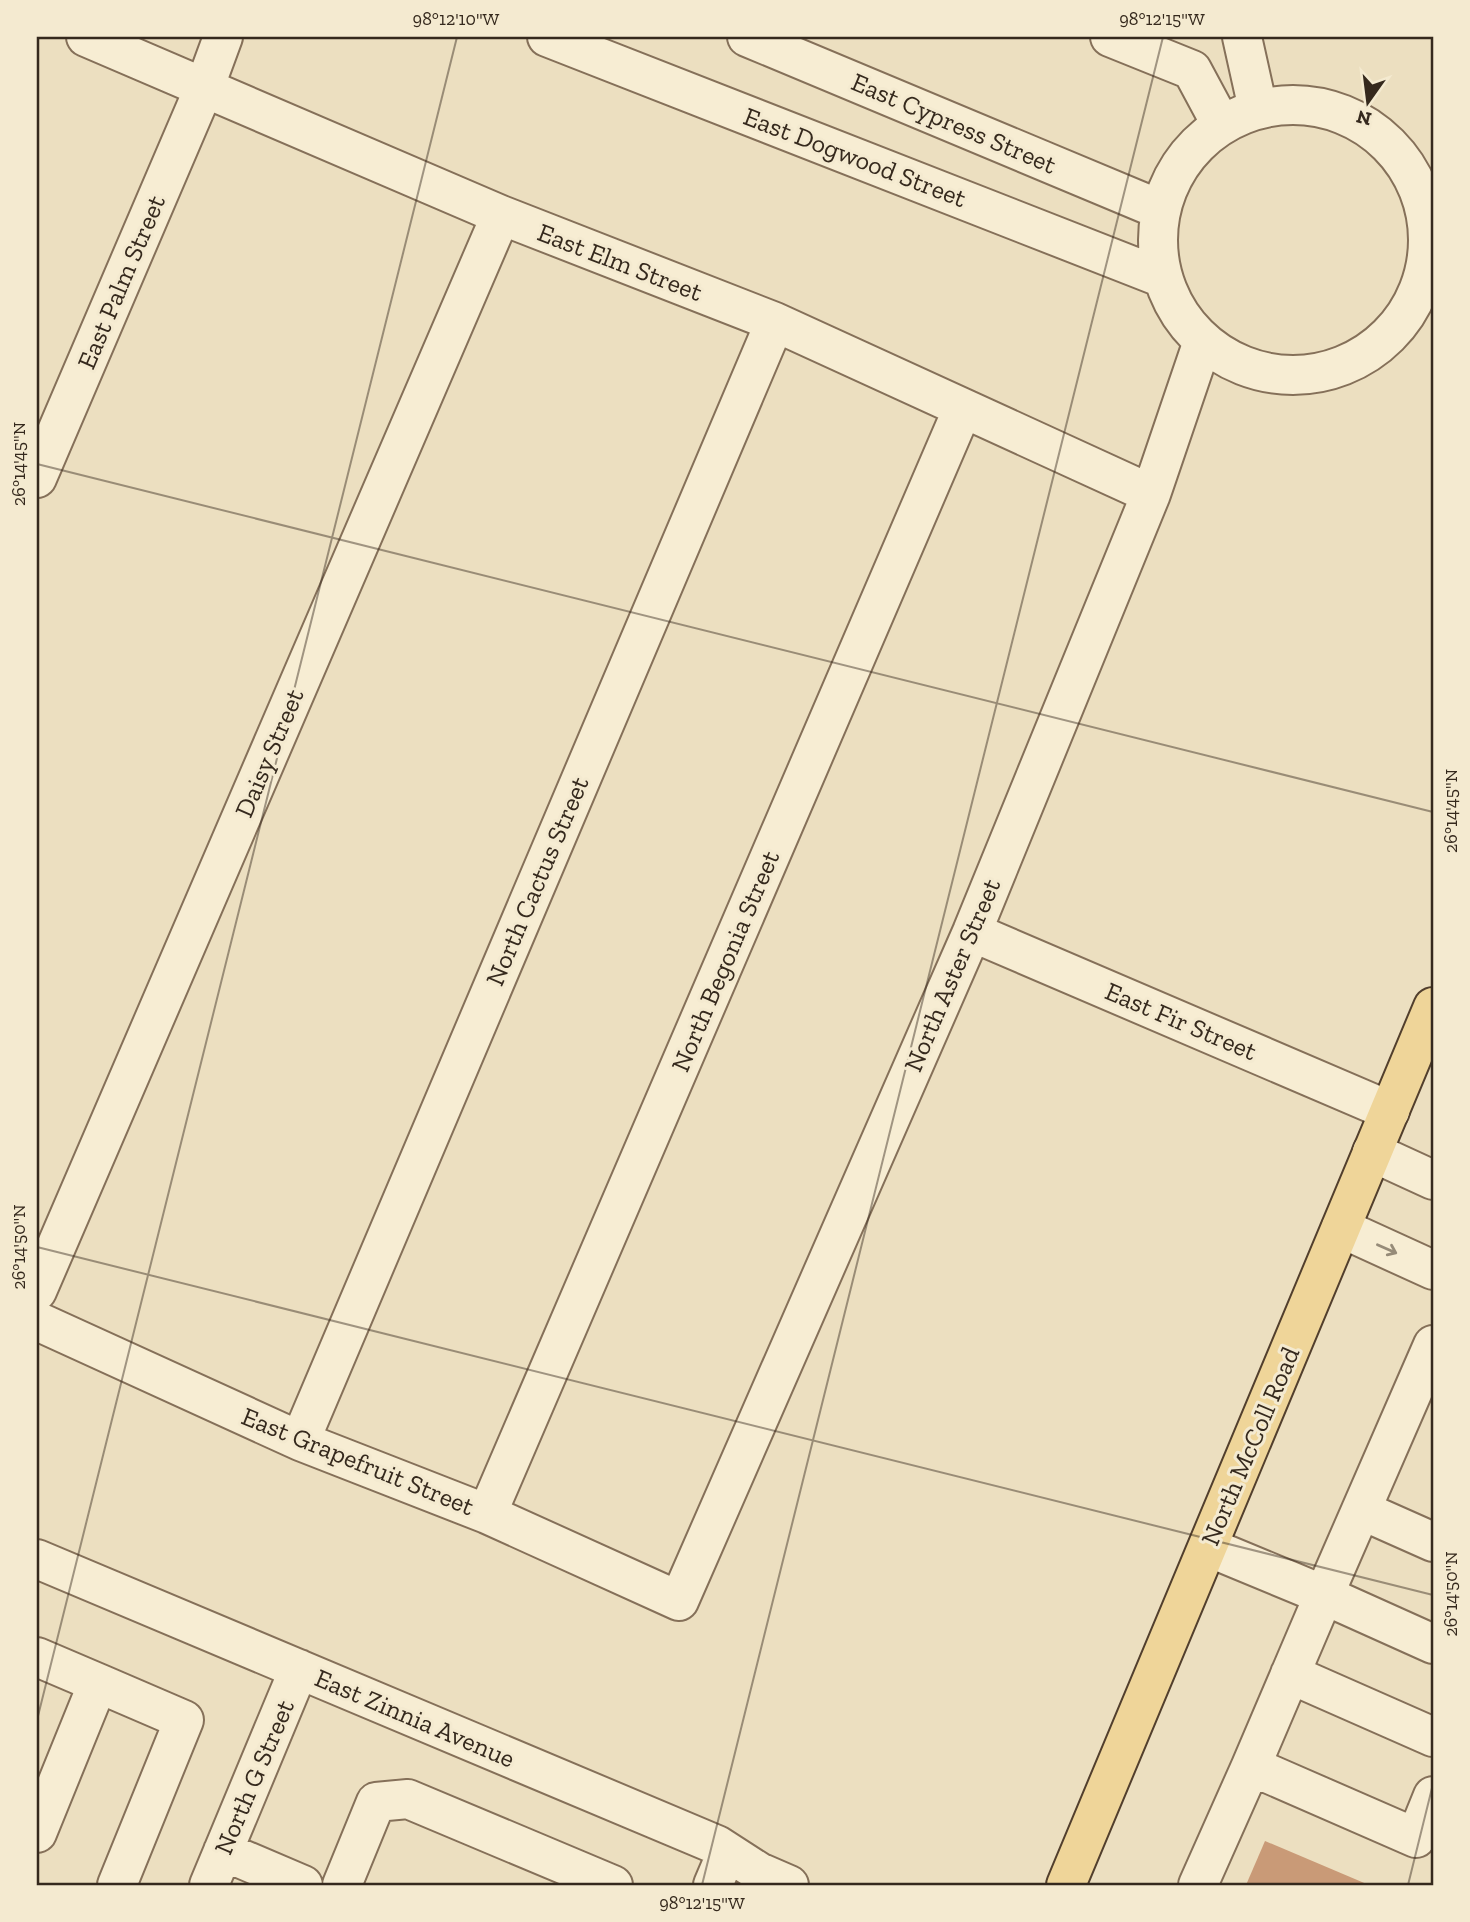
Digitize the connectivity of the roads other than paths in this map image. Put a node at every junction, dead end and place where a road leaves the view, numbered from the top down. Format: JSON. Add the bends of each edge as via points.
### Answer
{"nodes":[{"id":1,"x":86,"y":37,"type":"edge"},
{"id":2,"x":223,"y":37,"type":"edge"},
{"id":3,"x":547,"y":37,"type":"edge"},
{"id":4,"x":747,"y":37,"type":"edge"},
{"id":5,"x":1110,"y":37,"type":"edge"},
{"id":6,"x":1242,"y":37,"type":"edge"},
{"id":7,"x":205,"y":86,"type":"junction"},
{"id":8,"x":1258,"y":109,"type":"junction"},
{"id":9,"x":1221,"y":124,"type":"junction"},
{"id":10,"x":1161,"y":210,"type":"junction"},
{"id":11,"x":501,"y":215,"type":"junction"},
{"id":12,"x":1163,"y":278,"type":"junction"},
{"id":13,"x":1427,"y":290,"type":"edge"},
{"id":14,"x":775,"y":322,"type":"junction"},
{"id":15,"x":1203,"y":341,"type":"junction"},
{"id":16,"x":963,"y":408,"type":"junction"},
{"id":17,"x":37,"y":478,"type":"edge"},
{"id":18,"x":1151,"y":494,"type":"junction"},
{"id":19,"x":972,"y":932,"type":"junction"},
{"id":20,"x":1433,"y":1006,"type":"edge"},
{"id":21,"x":1390,"y":1111,"type":"junction"},
{"id":22,"x":1372,"y":1152,"type":"junction"},
{"id":23,"x":1433,"y":1180,"type":"edge"},
{"id":24,"x":1341,"y":1228,"type":"junction"},
{"id":25,"x":1433,"y":1270,"type":"edge"},
{"id":26,"x":37,"y":1291,"type":"edge"},
{"id":27,"x":37,"y":1321,"type":"edge"},
{"id":28,"x":1433,"y":1345,"type":"edge"},
{"id":29,"x":300,"y":1441,"type":"junction"},
{"id":30,"x":1361,"y":1510,"type":"junction"},
{"id":31,"x":487,"y":1514,"type":"junction"},
{"id":32,"x":1433,"y":1542,"type":"edge"},
{"id":33,"x":1208,"y":1546,"type":"junction"},
{"id":34,"x":37,"y":1559,"type":"edge"},
{"id":35,"x":1324,"y":1595,"type":"junction"},
{"id":36,"x":679,"y":1601,"type":"joint"},
{"id":37,"x":1433,"y":1644,"type":"edge"},
{"id":38,"x":37,"y":1657,"type":"edge"},
{"id":39,"x":299,"y":1669,"type":"junction"},
{"id":40,"x":1290,"y":1674,"type":"junction"},
{"id":41,"x":98,"y":1683,"type":"junction"},
{"id":42,"x":1433,"y":1737,"type":"edge"},
{"id":43,"x":1251,"y":1766,"type":"junction"},
{"id":44,"x":1433,"y":1796,"type":"edge"},
{"id":45,"x":37,"y":1833,"type":"edge"},
{"id":46,"x":223,"y":1851,"type":"junction"},
{"id":47,"x":720,"y":1869,"type":"edge"},
{"id":48,"x":117,"y":1885,"type":"edge"},
{"id":49,"x":209,"y":1885,"type":"edge"},
{"id":50,"x":303,"y":1885,"type":"edge"},
{"id":51,"x":342,"y":1885,"type":"edge"},
{"id":52,"x":613,"y":1885,"type":"edge"},
{"id":53,"x":789,"y":1885,"type":"edge"},
{"id":54,"x":1066,"y":1885,"type":"edge"},
{"id":55,"x":1198,"y":1885,"type":"edge"}],
"edges":[{"from":1,"to":7,"type":"street","name":"East Elm Street"},
{"from":2,"to":7,"type":"street","name":"East Palm Street"},
{"from":3,"to":12,"type":"street","name":"East Dogwood Street"},
{"from":4,"to":10,"type":"street","name":"East Cypress Street"},
{"from":5,"to":9,"type":"street","via":[[1192,70]]},
{"from":6,"to":8,"type":"street"},
{"from":7,"to":11,"type":"street","name":"East Elm Street"},
{"from":7,"to":17,"type":"street","name":"East Palm Street"},
{"from":8,"to":9,"type":"street"},
{"from":8,"to":13,"type":"street","via":[[1300,104],[1342,113],[1379,134],[1407,165],[1425,204],[1430,246]]},
{"from":9,"to":10,"type":"street","via":[[1173,177]]},
{"from":10,"to":12,"type":"street","via":[[1157,244]]},
{"from":11,"to":14,"type":"street","name":"East Elm Street"},
{"from":11,"to":26,"type":"street","name":"Daisy Street"},
{"from":12,"to":15,"type":"street","via":[[1179,312]]},
{"from":13,"to":15,"type":"street","via":[[1400,325],[1367,354],[1327,371],[1283,374],[1240,364]]},
{"from":14,"to":16,"type":"street","name":"East Elm Street"},
{"from":14,"to":29,"type":"street","name":"North Cactus Street"},
{"from":15,"to":18,"type":"street","name":"North Aster Street"},
{"from":16,"to":18,"type":"street","name":"East Elm Street"},
{"from":16,"to":31,"type":"street","name":"North Begonia Street"},
{"from":18,"to":19,"type":"street","name":"North Aster Street"},
{"from":19,"to":21,"type":"street","name":"East Fir Street"},
{"from":19,"to":36,"type":"street","name":"North Aster Street"},
{"from":20,"to":21,"type":"main road","name":"North McColl Road"},
{"from":21,"to":22,"type":"main road","name":"North McColl Road"},
{"from":22,"to":23,"type":"street"},
{"from":22,"to":24,"type":"main road","name":"North McColl Road"},
{"from":24,"to":25,"type":"street","one_way":true},
{"from":24,"to":33,"type":"main road","name":"North McColl Road"},
{"from":27,"to":29,"type":"street","name":"East Grapefruit Street"},
{"from":28,"to":30,"type":"street"},
{"from":29,"to":31,"type":"street","name":"East Grapefruit Street"},
{"from":30,"to":32,"type":"street"},
{"from":30,"to":35,"type":"street"},
{"from":31,"to":36,"type":"street","name":"East Grapefruit Street"},
{"from":33,"to":35,"type":"street"},
{"from":33,"to":54,"type":"main road","name":"North McColl Road"},
{"from":34,"to":39,"type":"street","name":"East Zinnia Avenue"},
{"from":35,"to":37,"type":"street"},
{"from":35,"to":40,"type":"street"},
{"from":38,"to":41,"type":"street"},
{"from":39,"to":46,"type":"street","name":"North G Street"},
{"from":39,"to":47,"type":"street","name":"East Zinnia Avenue"},
{"from":40,"to":42,"type":"street"},
{"from":40,"to":43,"type":"street"},
{"from":41,"to":45,"type":"street"},
{"from":41,"to":48,"type":"street","via":[[184,1720]]},
{"from":43,"to":44,"type":"street","via":[[1416,1838]]},
{"from":43,"to":55,"type":"street"},
{"from":46,"to":49,"type":"street","name":"North G Street"},
{"from":46,"to":50,"type":"street"},
{"from":47,"to":53,"type":"street","name":"East Zinnia Avenue","via":[[759,1872]]},
{"from":51,"to":52,"type":"street","via":[[376,1802],[408,1799]]}]}
